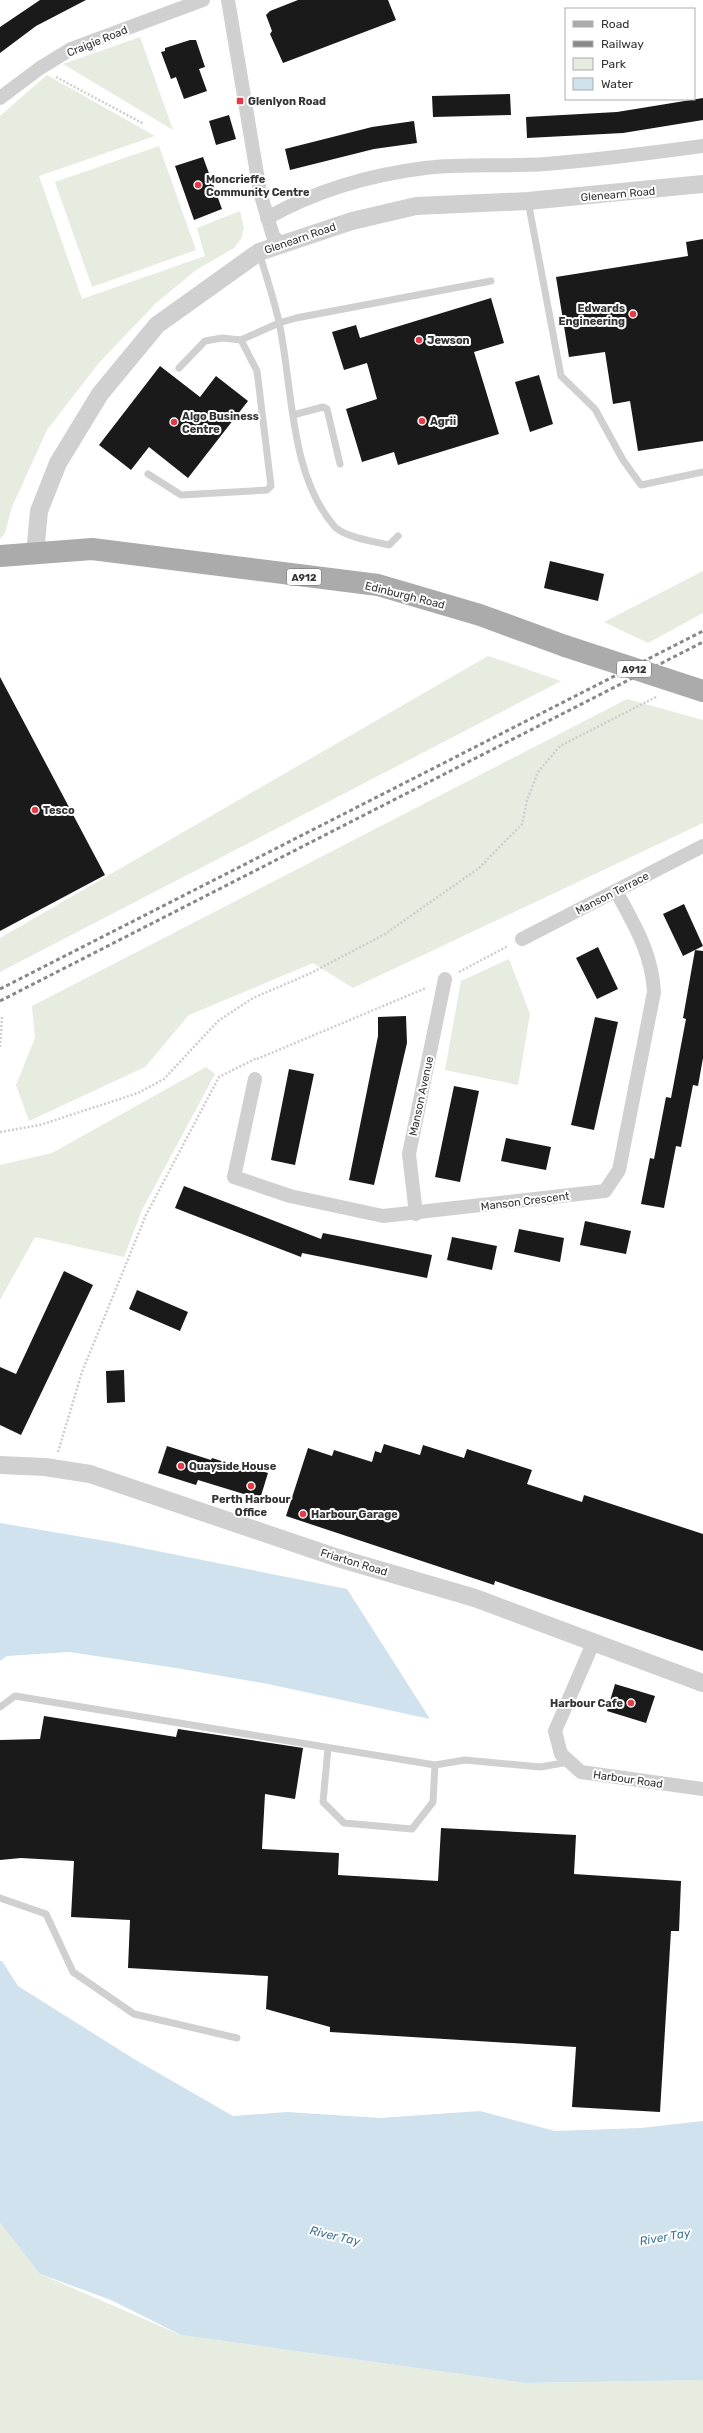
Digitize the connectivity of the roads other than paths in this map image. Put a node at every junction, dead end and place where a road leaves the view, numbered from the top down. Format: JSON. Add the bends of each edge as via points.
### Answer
{"nodes":[{"id":1,"x":203,"y":0,"type":"edge"},
{"id":2,"x":228,"y":0,"type":"edge"},
{"id":3,"x":0,"y":98,"type":"edge"},
{"id":4,"x":703,"y":146,"type":"edge"},
{"id":5,"x":703,"y":184,"type":"edge"},
{"id":6,"x":528,"y":202,"type":"junction"},
{"id":7,"x":267,"y":218,"type":"junction"},
{"id":8,"x":280,"y":243,"type":"junction"},
{"id":9,"x":259,"y":252,"type":"junction"},
{"id":10,"x":491,"y":281,"type":"dead end"},
{"id":11,"x":279,"y":323,"type":"junction"},
{"id":12,"x":241,"y":340,"type":"junction"},
{"id":13,"x":180,"y":368,"type":"dead end"},
{"id":14,"x":293,"y":416,"type":"junction"},
{"id":15,"x":340,"y":464,"type":"dead end"},
{"id":16,"x":703,"y":472,"type":"edge"},
{"id":17,"x":148,"y":474,"type":"dead end"},
{"id":18,"x":398,"y":536,"type":"dead end"},
{"id":19,"x":35,"y":554,"type":"junction"},
{"id":20,"x":0,"y":556,"type":"edge"},
{"id":21,"x":703,"y":691,"type":"edge"},
{"id":22,"x":703,"y":846,"type":"edge"},
{"id":23,"x":616,"y":891,"type":"junction"},
{"id":24,"x":522,"y":939,"type":"road end"},
{"id":25,"x":445,"y":979,"type":"road end"},
{"id":26,"x":255,"y":1079,"type":"road end"},
{"id":27,"x":416,"y":1214,"type":"junction"},
{"id":28,"x":0,"y":1465,"type":"edge"},
{"id":29,"x":594,"y":1641,"type":"junction"},
{"id":30,"x":703,"y":1683,"type":"edge"},
{"id":31,"x":0,"y":1707,"type":"edge"},
{"id":32,"x":328,"y":1748,"type":"junction"},
{"id":33,"x":569,"y":1762,"type":"junction"},
{"id":34,"x":435,"y":1765,"type":"junction"},
{"id":35,"x":703,"y":1789,"type":"edge"},
{"id":36,"x":0,"y":1898,"type":"edge"},
{"id":37,"x":237,"y":2038,"type":"dead end"}],
"edges":[{"from":1,"to":3,"type":"street","name":"Craigie Road","via":[[71,49]]},
{"from":2,"to":7,"type":"street","via":[[260,192]]},
{"from":4,"to":7,"type":"street","via":[[546,164],[426,168],[343,184],[294,203]]},
{"from":5,"to":6,"type":"street","name":"Glenearn Road"},
{"from":6,"to":8,"type":"street","name":"Glenearn Road","via":[[416,206],[352,221]]},
{"from":6,"to":16,"type":"lane","via":[[561,376],[595,409],[623,460],[641,485]]},
{"from":7,"to":8,"type":"street","via":[[273,236]]},
{"from":8,"to":9,"type":"street","name":"Glenearn Road"},
{"from":9,"to":11,"type":"lane"},
{"from":9,"to":19,"type":"street","name":"Glenearn Road","via":[[157,325],[100,394],[58,463],[39,511]]},
{"from":10,"to":11,"type":"lane"},
{"from":11,"to":12,"type":"lane"},
{"from":11,"to":14,"type":"lane"},
{"from":12,"to":13,"type":"lane","via":[[222,338],[204,341]]},
{"from":12,"to":17,"type":"lane","via":[[256,371],[271,486],[267,490],[181,495]]},
{"from":14,"to":15,"type":"lane","via":[[323,407],[326,409]]},
{"from":14,"to":18,"type":"lane","via":[[305,470],[318,503],[336,529],[368,541],[389,545]]},
{"from":19,"to":20,"type":"main road","name":"Edinburgh Road","number":"A912"},
{"from":19,"to":21,"type":"main road","name":"Edinburgh Road","number":"A912","bridge":true,"via":[[92,549],[378,585],[480,615]]},
{"from":22,"to":23,"type":"street","name":"Manson Terrace"},
{"from":23,"to":24,"type":"street","name":"Manson Terrace"},
{"from":23,"to":27,"type":"street","name":"Manson Crescent","via":[[644,942],[653,971],[654,992],[619,1170],[605,1191]]},
{"from":25,"to":27,"type":"street","name":"Manson Avenue","via":[[408,1154]]},
{"from":26,"to":27,"type":"street","name":"Manson Crescent","via":[[234,1177],[290,1196],[383,1216]]},
{"from":28,"to":29,"type":"street","name":"Friarton Road","via":[[54,1468],[90,1474],[338,1558],[475,1598]]},
{"from":29,"to":30,"type":"street","name":"Friarton Road"},
{"from":29,"to":33,"type":"street","name":"Harbour Road","via":[[555,1731],[562,1754]]},
{"from":31,"to":32,"type":"lane","via":[[15,1696]]},
{"from":32,"to":34,"type":"lane"},
{"from":32,"to":34,"type":"lane","via":[[323,1802],[344,1823],[412,1829],[433,1802]]},
{"from":33,"to":34,"type":"lane","via":[[540,1767],[465,1760]]},
{"from":33,"to":35,"type":"street","name":"Harbour Road","via":[[581,1772]]},
{"from":36,"to":37,"type":"lane","via":[[46,1914],[73,1972],[134,2014]]}]}
